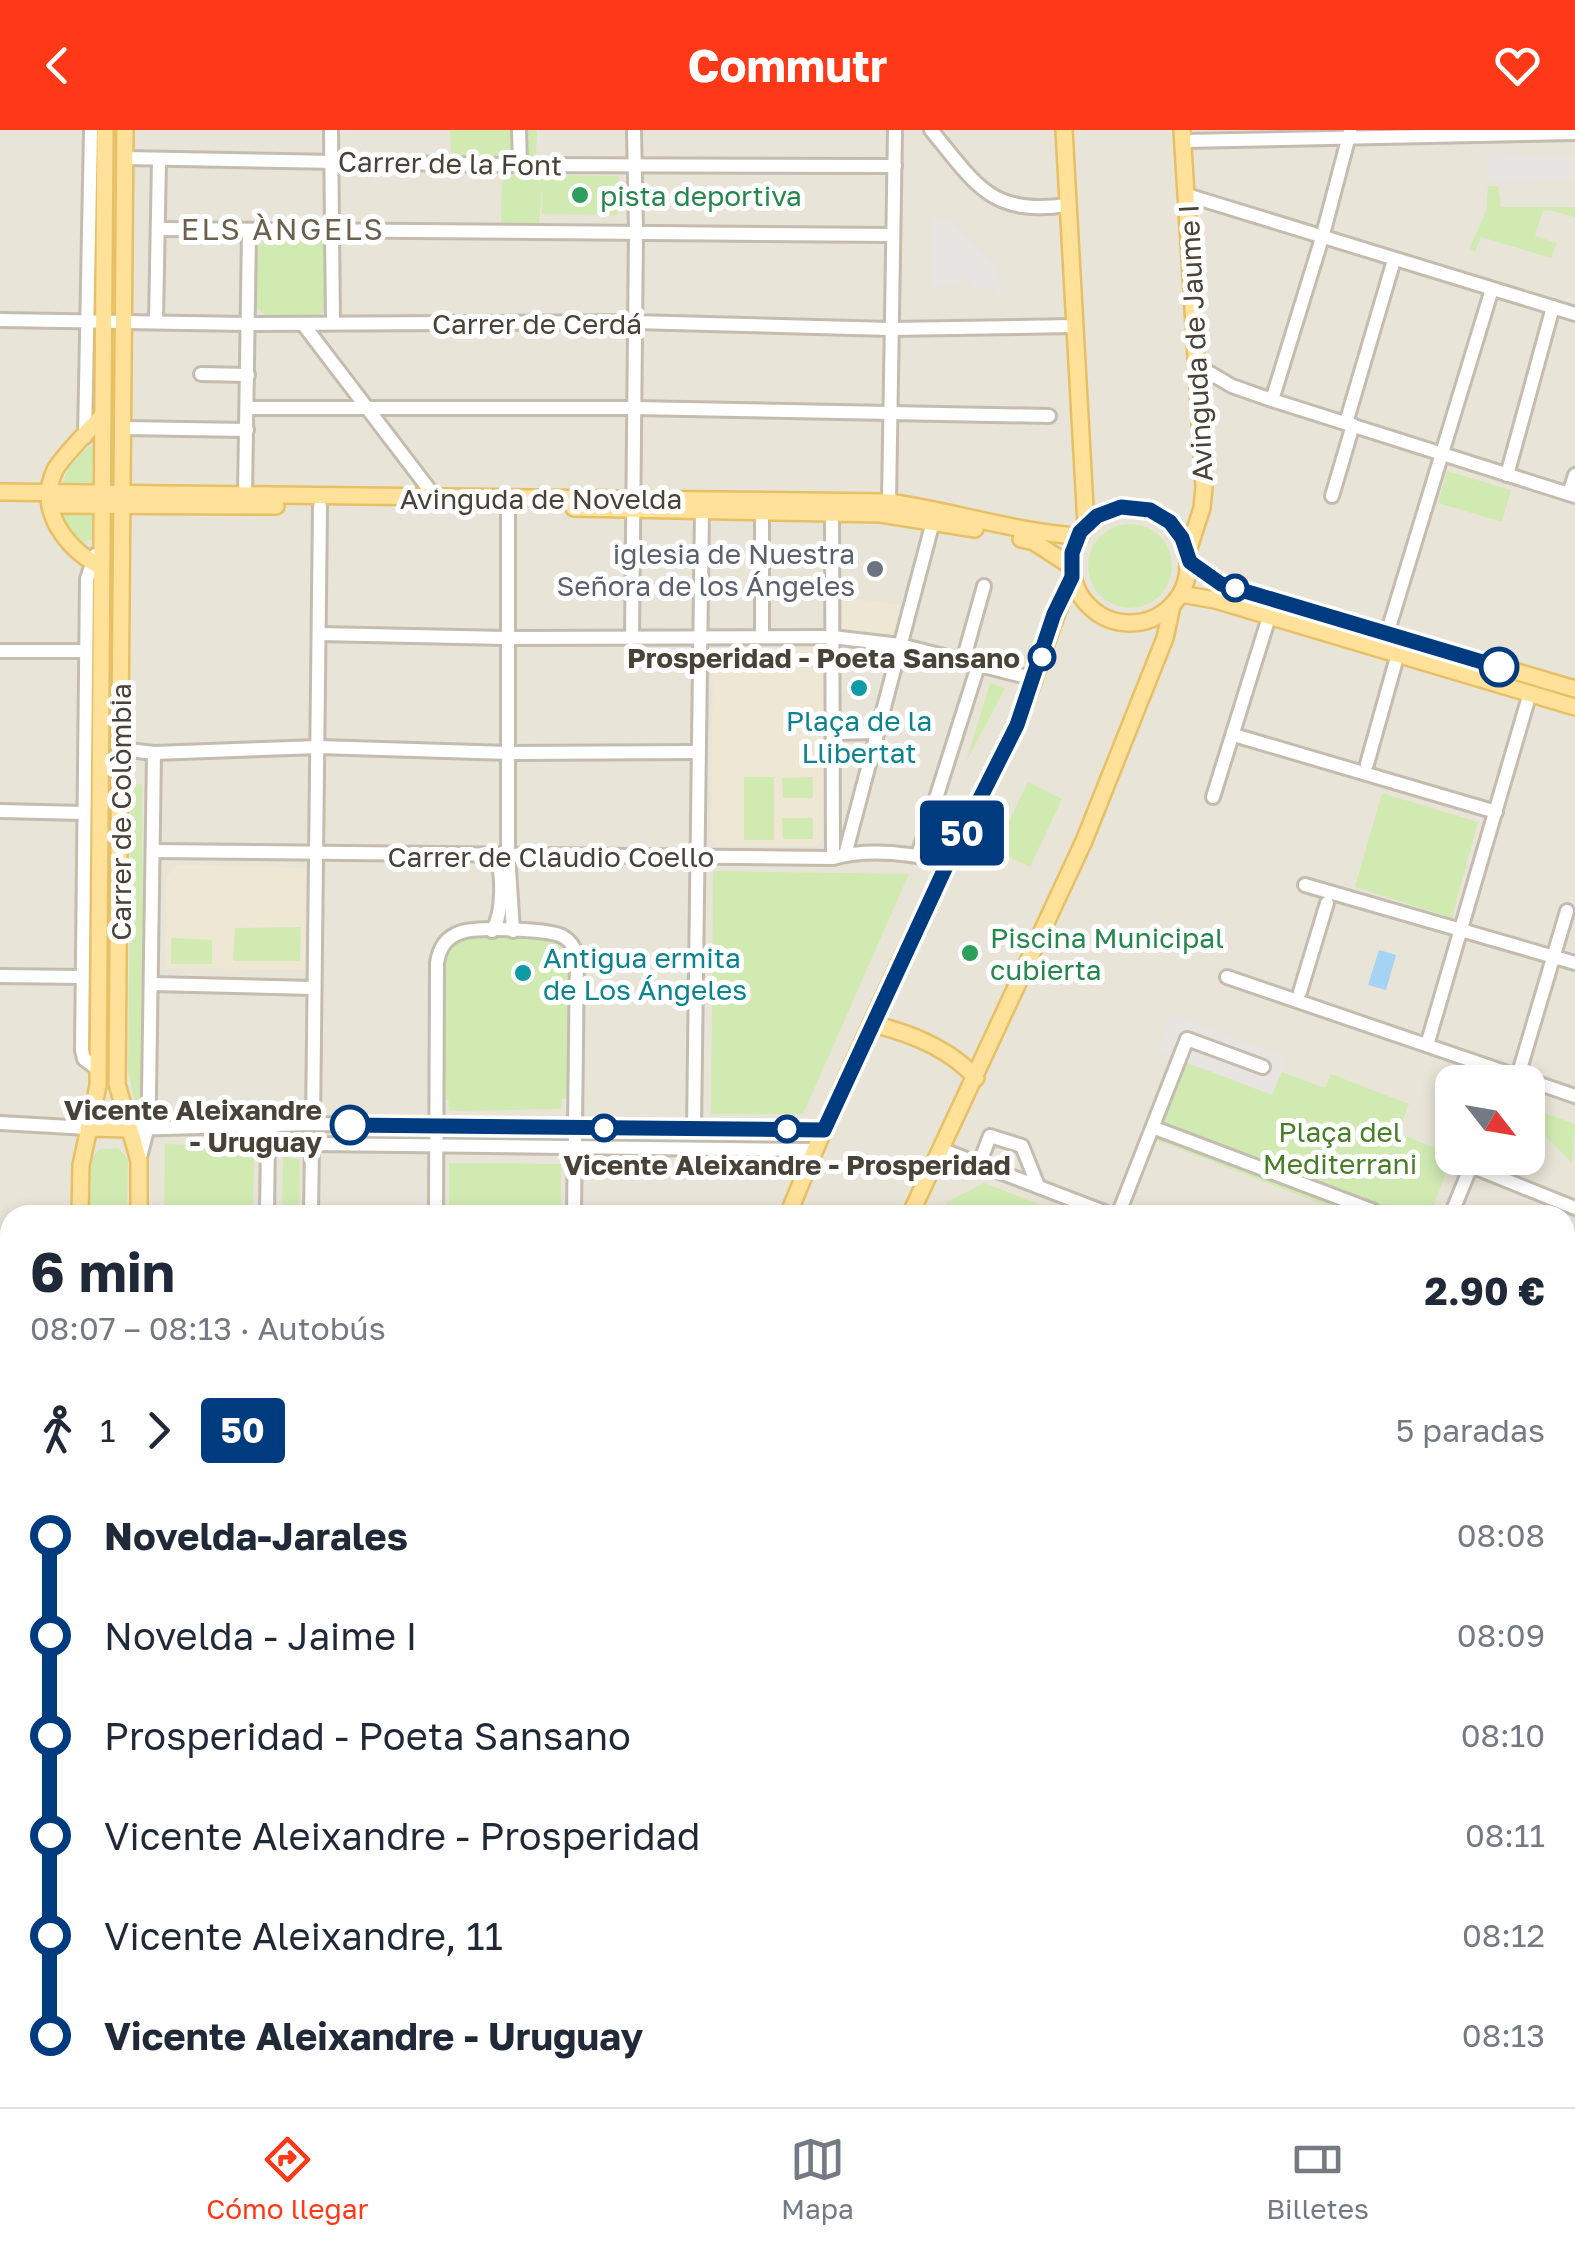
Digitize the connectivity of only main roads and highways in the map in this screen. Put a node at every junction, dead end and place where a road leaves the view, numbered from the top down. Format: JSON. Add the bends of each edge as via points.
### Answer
{"nodes":[{"id":1,"x":105,"y":130,"type":"edge"},
{"id":2,"x":126,"y":130,"type":"edge"},
{"id":3,"x":1064,"y":130,"type":"edge"},
{"id":4,"x":1182,"y":136,"type":"edge"},
{"id":5,"x":102,"y":416,"type":"junction"},
{"id":6,"x":0,"y":492,"type":"edge"},
{"id":7,"x":50,"y":499,"type":"junction"},
{"id":8,"x":102,"y":500,"type":"junction"},
{"id":9,"x":122,"y":501,"type":"junction"},
{"id":10,"x":508,"y":503,"type":"junction"},
{"id":11,"x":633,"y":503,"type":"junction"},
{"id":12,"x":935,"y":514,"type":"junction"},
{"id":13,"x":1082,"y":530,"type":"junction"},
{"id":14,"x":1188,"y":558,"type":"junction"},
{"id":15,"x":96,"y":564,"type":"junction"},
{"id":16,"x":1071,"y":572,"type":"junction"},
{"id":17,"x":1176,"y":600,"type":"junction"},
{"id":18,"x":1574,"y":684,"type":"edge"},
{"id":19,"x":1575,"y":707,"type":"edge"},
{"id":20,"x":872,"y":1024,"type":"junction"},
{"id":21,"x":976,"y":1078,"type":"junction"},
{"id":22,"x":88,"y":1128,"type":"junction"},
{"id":23,"x":128,"y":1129,"type":"junction"},
{"id":24,"x":80,"y":1205,"type":"edge"},
{"id":25,"x":139,"y":1205,"type":"edge"},
{"id":26,"x":792,"y":1205,"type":"edge"},
{"id":27,"x":915,"y":1205,"type":"edge"}],
"edges":[{"from":1,"to":5,"type":"main road","name":"Carrer de Colòmbia","via":[[95,320]]},
{"from":2,"to":9,"type":"main road","name":"Carrer de Colòmbia"},
{"from":3,"to":13,"type":"main road"},
{"from":4,"to":14,"type":"main road","name":"Avinguda de Jaume I","via":[[1203,502]]},
{"from":5,"to":7,"type":"main road","via":[[55,470]]},
{"from":5,"to":8,"type":"main road","name":"Carrer de Colòmbia"},
{"from":6,"to":7,"type":"main road","name":"Avinguda de Novelda"},
{"from":7,"to":8,"type":"main road","name":"Avinguda de Novelda"},
{"from":7,"to":15,"type":"main road","via":[[58,528]]},
{"from":8,"to":9,"type":"main road","name":"Avinguda de Novelda"},
{"from":8,"to":15,"type":"main road","name":"Carrer de Colòmbia"},
{"from":9,"to":10,"type":"main road","name":"Avinguda de Novelda"},
{"from":9,"to":10,"type":"main road","name":"Avinguda de Novelda","via":[[245,495]]},
{"from":9,"to":23,"type":"main road","name":"Carrer de Colòmbia","via":[[118,1084]]},
{"from":10,"to":11,"type":"main road","name":"Avinguda de Novelda"},
{"from":11,"to":12,"type":"main road","name":"Avinguda de Novelda"},
{"from":11,"to":12,"type":"main road","name":"Avinguda de Novelda","via":[[889,502]]},
{"from":12,"to":13,"type":"main road","name":"Avinguda de Novelda","via":[[1036,534]]},
{"from":12,"to":16,"type":"main road","name":"Avinguda de Novelda","via":[[1034,542]]},
{"from":13,"to":14,"type":"main road","via":[[1121,507],[1150,510],[1170,522]]},
{"from":13,"to":16,"type":"main road"},
{"from":14,"to":17,"type":"main road"},
{"from":14,"to":18,"type":"main road","via":[[1221,584]]},
{"from":15,"to":22,"type":"main road","name":"Carrer de Colòmbia","via":[[98,1069]]},
{"from":16,"to":17,"type":"main road","via":[[1079,596],[1116,622],[1150,620]]},
{"from":16,"to":20,"type":"main road","via":[[1017,725]]},
{"from":17,"to":19,"type":"main road","via":[[1214,600]]},
{"from":17,"to":21,"type":"main road","via":[[1084,841]]},
{"from":20,"to":21,"type":"main road","via":[[902,1031],[959,1060]]},
{"from":20,"to":26,"type":"main road"},
{"from":21,"to":27,"type":"main road"},
{"from":22,"to":23,"type":"main road"},
{"from":22,"to":24,"type":"main road","name":"Carrer de Colòmbia"},
{"from":23,"to":25,"type":"main road","name":"Carrer de Colòmbia","via":[[139,1161]]}]}
